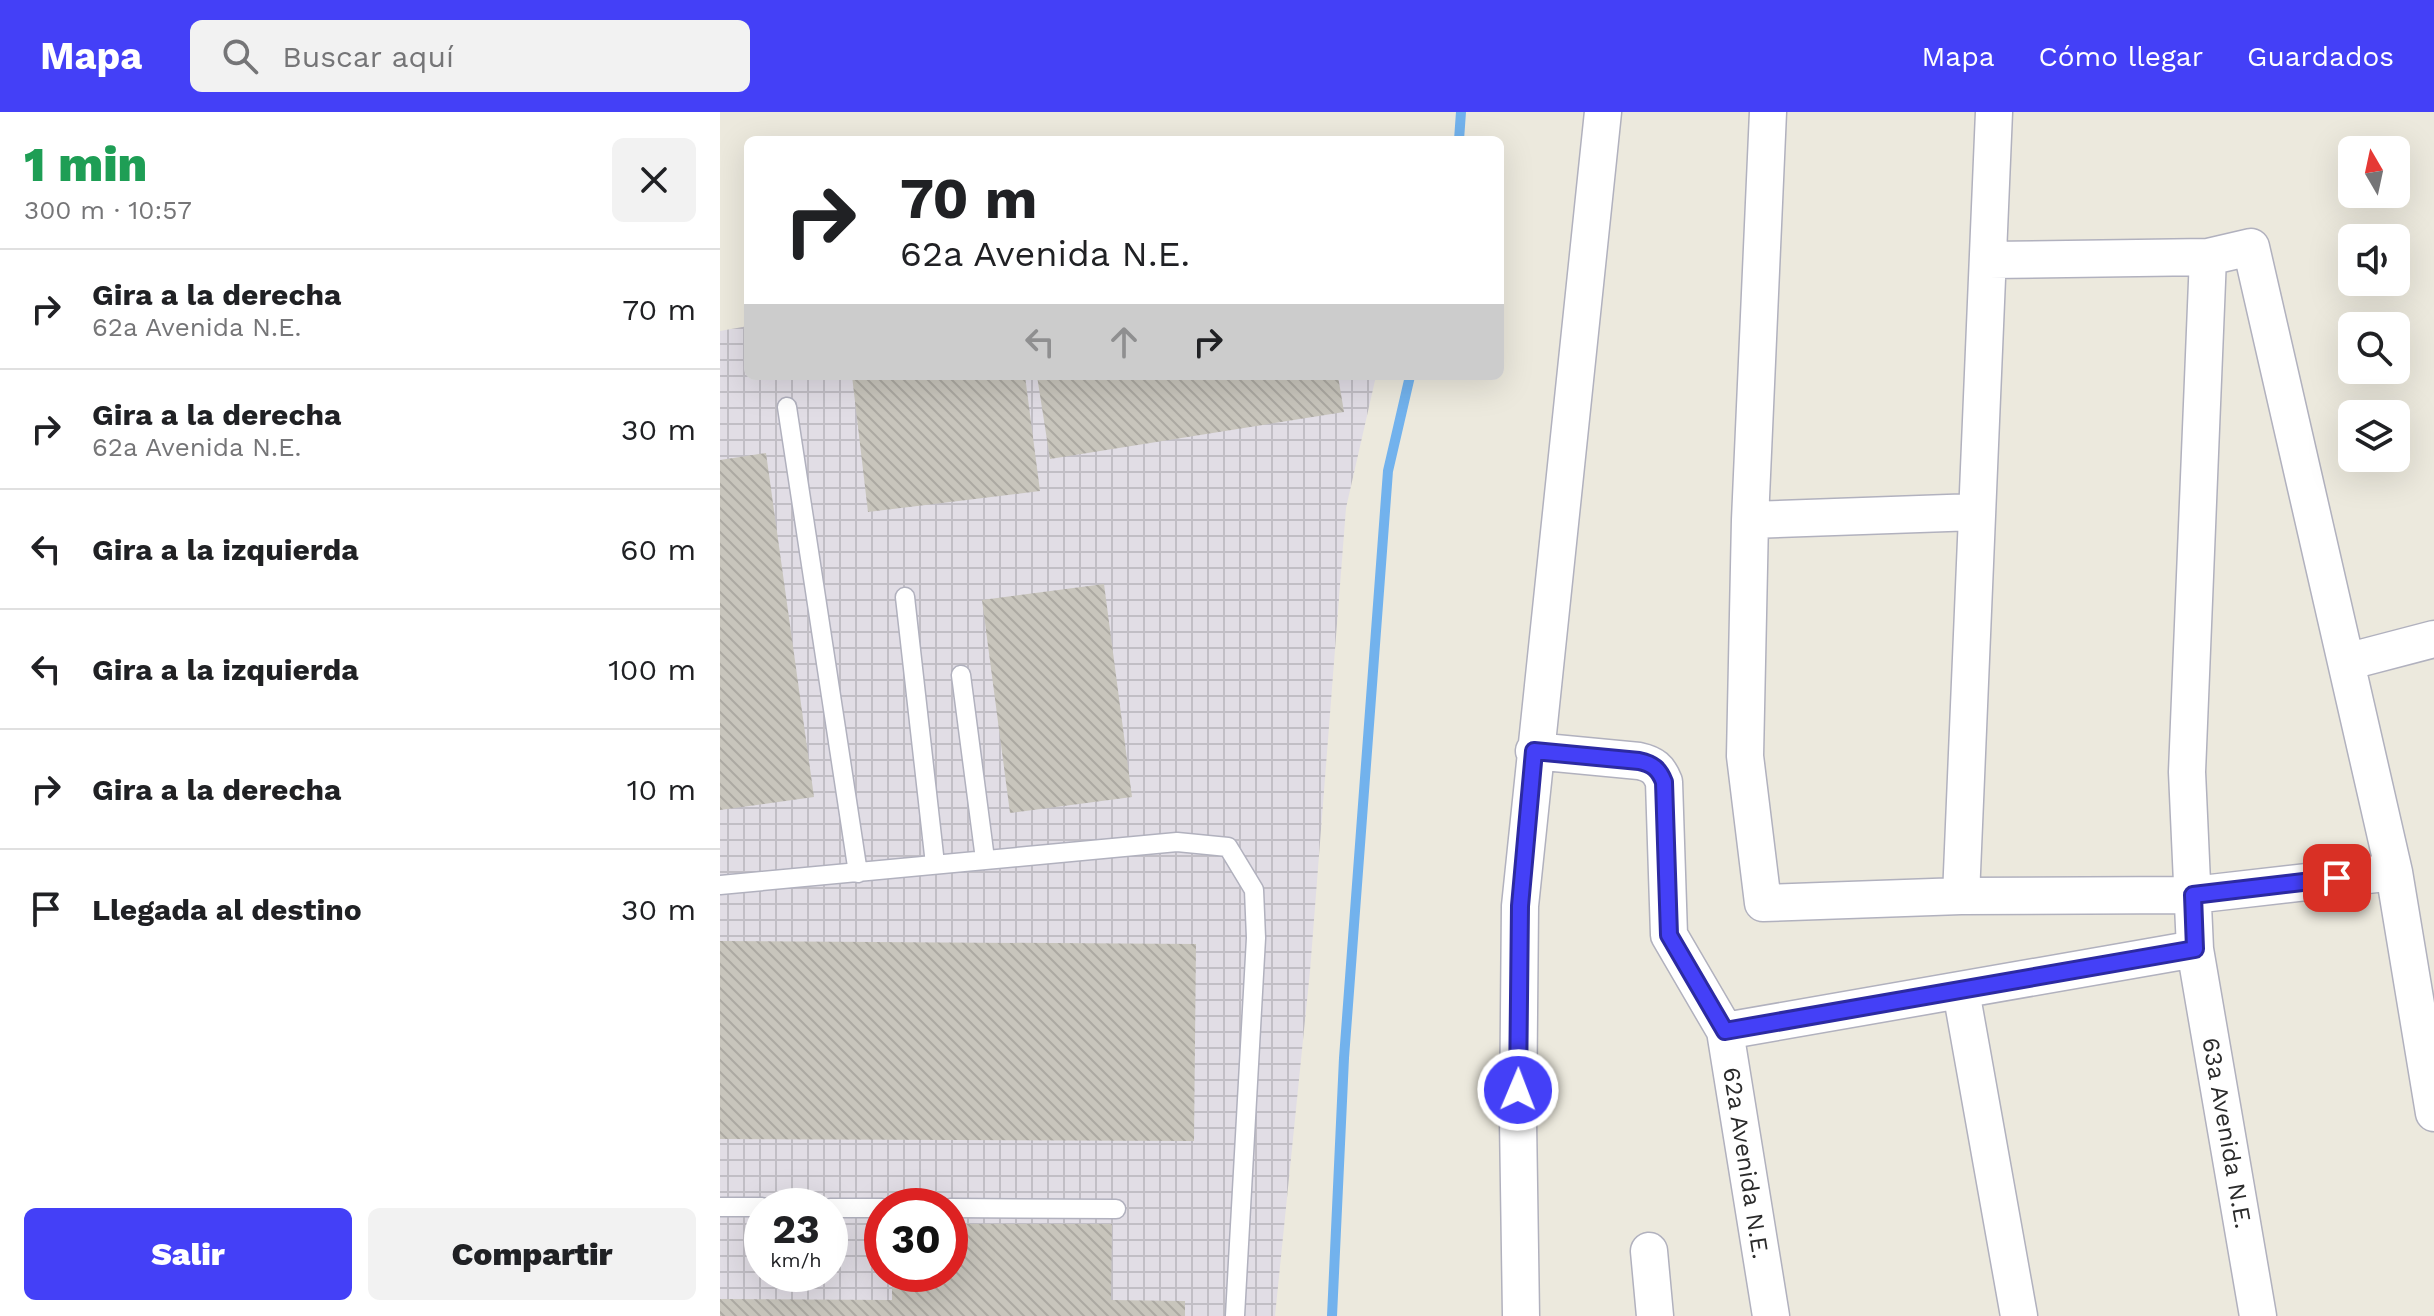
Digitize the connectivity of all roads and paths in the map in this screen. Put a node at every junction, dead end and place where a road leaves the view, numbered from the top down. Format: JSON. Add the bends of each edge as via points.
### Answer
{"nodes":[{"id":1,"x":1603,"y":112,"type":"edge"},
{"id":2,"x":1768,"y":112,"type":"edge"},
{"id":3,"x":1994,"y":112,"type":"edge"},
{"id":4,"x":2208,"y":257,"type":"junction"},
{"id":5,"x":1989,"y":260,"type":"junction"},
{"id":6,"x":787,"y":407,"type":"dead end"},
{"id":7,"x":1976,"y":512,"type":"junction"},
{"id":8,"x":1750,"y":520,"type":"junction"},
{"id":9,"x":905,"y":597,"type":"dead end"},
{"id":10,"x":2434,"y":639,"type":"edge"},
{"id":11,"x":2346,"y":662,"type":"junction"},
{"id":12,"x":961,"y":675,"type":"dead end"},
{"id":13,"x":1534,"y":751,"type":"junction"},
{"id":14,"x":985,"y":859,"type":"junction"},
{"id":15,"x":935,"y":864,"type":"junction"},
{"id":16,"x":2394,"y":872,"type":"junction"},
{"id":17,"x":858,"y":873,"type":"junction"},
{"id":18,"x":720,"y":885,"type":"edge"},
{"id":19,"x":2193,"y":895,"type":"junction"},
{"id":20,"x":1961,"y":896,"type":"junction"},
{"id":21,"x":2419,"y":929,"type":"edge"},
{"id":22,"x":2195,"y":949,"type":"junction"},
{"id":23,"x":1961,"y":991,"type":"junction"},
{"id":24,"x":1725,"y":1031,"type":"junction"},
{"id":25,"x":2434,"y":1113,"type":"edge"},
{"id":26,"x":720,"y":1207,"type":"edge"},
{"id":27,"x":744,"y":1207,"type":"edge"},
{"id":28,"x":968,"y":1208,"type":"edge"},
{"id":29,"x":1116,"y":1209,"type":"dead end"},
{"id":30,"x":1649,"y":1251,"type":"dead end"},
{"id":31,"x":1235,"y":1316,"type":"edge"},
{"id":32,"x":1521,"y":1316,"type":"edge"},
{"id":33,"x":1655,"y":1316,"type":"edge"},
{"id":34,"x":1771,"y":1316,"type":"edge"},
{"id":35,"x":2019,"y":1316,"type":"edge"},
{"id":36,"x":2258,"y":1316,"type":"edge"}],
"edges":[{"from":1,"to":13,"type":"street"},
{"from":2,"to":8,"type":"street"},
{"from":3,"to":5,"type":"street"},
{"from":4,"to":5,"type":"street"},
{"from":4,"to":11,"type":"street","via":[[2251,247]]},
{"from":4,"to":19,"type":"street","name":"63a Avenida N.E.","via":[[2187,772]]},
{"from":5,"to":7,"type":"street"},
{"from":6,"to":17,"type":"lane"},
{"from":7,"to":8,"type":"street"},
{"from":7,"to":20,"type":"street"},
{"from":8,"to":20,"type":"street","via":[[1745,756],[1763,903]]},
{"from":9,"to":15,"type":"lane"},
{"from":10,"to":11,"type":"street"},
{"from":11,"to":16,"type":"street"},
{"from":12,"to":14,"type":"lane"},
{"from":13,"to":24,"type":"street","name":"62a Avenida N.E.","via":[[1648,762],[1660,772],[1669,935]]},
{"from":13,"to":32,"type":"street","via":[[1520,906]]},
{"from":14,"to":15,"type":"lane"},
{"from":14,"to":31,"type":"lane","via":[[1177,842],[1228,847],[1254,890],[1256,938]]},
{"from":15,"to":17,"type":"lane"},
{"from":16,"to":19,"type":"street"},
{"from":16,"to":21,"type":"street"},
{"from":17,"to":18,"type":"lane"},
{"from":19,"to":20,"type":"street"},
{"from":19,"to":22,"type":"street","name":"63a Avenida N.E."},
{"from":21,"to":25,"type":"street"},
{"from":22,"to":23,"type":"street"},
{"from":22,"to":36,"type":"street","name":"63a Avenida N.E."},
{"from":23,"to":24,"type":"street"},
{"from":23,"to":35,"type":"street"},
{"from":24,"to":34,"type":"street","name":"62a Avenida N.E."},
{"from":26,"to":27,"type":"lane"},
{"from":28,"to":29,"type":"lane"},
{"from":30,"to":33,"type":"street"}]}
